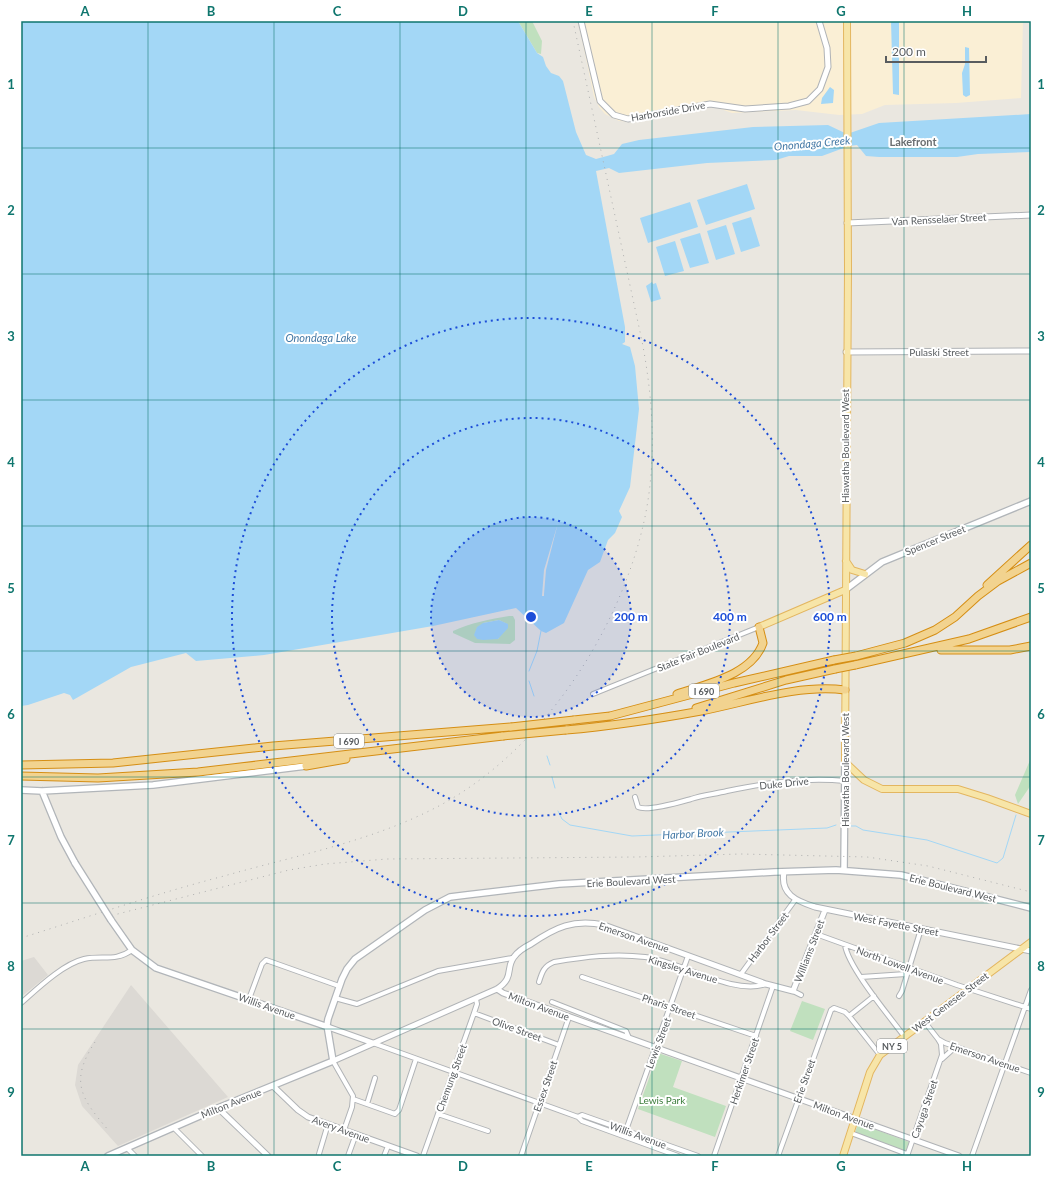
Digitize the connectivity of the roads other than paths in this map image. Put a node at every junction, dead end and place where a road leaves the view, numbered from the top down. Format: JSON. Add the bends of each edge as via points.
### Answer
{"nodes":[{"id":1,"x":581,"y":21,"type":"edge"},
{"id":2,"x":819,"y":21,"type":"edge"},
{"id":3,"x":847,"y":21,"type":"edge"},
{"id":4,"x":1031,"y":215,"type":"edge"},
{"id":5,"x":848,"y":223,"type":"junction"},
{"id":6,"x":846,"y":352,"type":"junction"},
{"id":7,"x":1031,"y":352,"type":"edge"},
{"id":8,"x":1031,"y":500,"type":"edge"},
{"id":9,"x":1031,"y":545,"type":"edge"},
{"id":10,"x":845,"y":559,"type":"junction"},
{"id":11,"x":1031,"y":563,"type":"edge"},
{"id":12,"x":865,"y":574,"type":"junction"},
{"id":13,"x":845,"y":590,"type":"junction"},
{"id":14,"x":968,"y":605,"type":"junction"},
{"id":15,"x":1031,"y":617,"type":"edge"},
{"id":16,"x":759,"y":627,"type":"junction"},
{"id":17,"x":1031,"y":646,"type":"edge"},
{"id":18,"x":916,"y":651,"type":"junction"},
{"id":19,"x":845,"y":690,"type":"junction"},
{"id":20,"x":594,"y":694,"type":"dead end"},
{"id":21,"x":637,"y":710,"type":"junction"},
{"id":22,"x":665,"y":717,"type":"junction"},
{"id":23,"x":387,"y":750,"type":"junction"},
{"id":24,"x":845,"y":762,"type":"junction"},
{"id":25,"x":21,"y":765,"type":"edge"},
{"id":26,"x":306,"y":766,"type":"joint"},
{"id":27,"x":21,"y":776,"type":"edge"},
{"id":28,"x":845,"y":781,"type":"junction"},
{"id":29,"x":21,"y":790,"type":"edge"},
{"id":30,"x":42,"y":791,"type":"junction"},
{"id":31,"x":635,"y":797,"type":"dead end"},
{"id":32,"x":1031,"y":814,"type":"edge"},
{"id":33,"x":844,"y":870,"type":"junction"},
{"id":34,"x":784,"y":872,"type":"junction"},
{"id":35,"x":795,"y":900,"type":"junction"},
{"id":36,"x":1031,"y":908,"type":"edge"},
{"id":37,"x":825,"y":910,"type":"junction"},
{"id":38,"x":921,"y":929,"type":"junction"},
{"id":39,"x":816,"y":934,"type":"junction"},
{"id":40,"x":1031,"y":942,"type":"edge"},
{"id":41,"x":845,"y":945,"type":"junction"},
{"id":42,"x":1022,"y":949,"type":"junction"},
{"id":43,"x":132,"y":950,"type":"junction"},
{"id":44,"x":1031,"y":951,"type":"edge"},
{"id":45,"x":688,"y":956,"type":"junction"},
{"id":46,"x":512,"y":958,"type":"junction"},
{"id":47,"x":908,"y":967,"type":"junction"},
{"id":48,"x":684,"y":968,"type":"junction"},
{"id":49,"x":741,"y":974,"type":"junction"},
{"id":50,"x":906,"y":974,"type":"junction"},
{"id":51,"x":582,"y":977,"type":"dead end"},
{"id":52,"x":862,"y":977,"type":"junction"},
{"id":53,"x":539,"y":982,"type":"dead end"},
{"id":54,"x":766,"y":984,"type":"junction"},
{"id":55,"x":339,"y":986,"type":"junction"},
{"id":56,"x":773,"y":986,"type":"junction"},
{"id":57,"x":968,"y":988,"type":"junction"},
{"id":58,"x":497,"y":989,"type":"junction"},
{"id":59,"x":1031,"y":990,"type":"edge"},
{"id":60,"x":793,"y":992,"type":"junction"},
{"id":61,"x":801,"y":995,"type":"dead end"},
{"id":62,"x":874,"y":996,"type":"junction"},
{"id":63,"x":899,"y":996,"type":"dead end"},
{"id":64,"x":335,"y":998,"type":"junction"},
{"id":65,"x":249,"y":999,"type":"junction"},
{"id":66,"x":476,"y":999,"type":"junction"},
{"id":67,"x":552,"y":1002,"type":"dead end"},
{"id":68,"x":21,"y":1003,"type":"edge"},
{"id":69,"x":672,"y":1006,"type":"junction"},
{"id":70,"x":1025,"y":1007,"type":"junction"},
{"id":71,"x":1031,"y":1009,"type":"edge"},
{"id":72,"x":474,"y":1013,"type":"junction"},
{"id":73,"x":849,"y":1016,"type":"junction"},
{"id":74,"x":569,"y":1017,"type":"junction"},
{"id":75,"x":924,"y":1022,"type":"junction"},
{"id":76,"x":328,"y":1027,"type":"junction"},
{"id":77,"x":756,"y":1036,"type":"junction"},
{"id":78,"x":904,"y":1036,"type":"junction"},
{"id":79,"x":629,"y":1038,"type":"junction"},
{"id":80,"x":938,"y":1038,"type":"junction"},
{"id":81,"x":373,"y":1044,"type":"junction"},
{"id":82,"x":559,"y":1045,"type":"junction"},
{"id":83,"x":656,"y":1048,"type":"junction"},
{"id":84,"x":960,"y":1048,"type":"junction"},
{"id":85,"x":880,"y":1055,"type":"junction"},
{"id":86,"x":416,"y":1059,"type":"junction"},
{"id":87,"x":334,"y":1061,"type":"junction"},
{"id":88,"x":940,"y":1061,"type":"junction"},
{"id":89,"x":1004,"y":1064,"type":"junction"},
{"id":90,"x":453,"y":1072,"type":"junction"},
{"id":91,"x":1031,"y":1073,"type":"edge"},
{"id":92,"x":375,"y":1078,"type":"dead end"},
{"id":93,"x":742,"y":1078,"type":"junction"},
{"id":94,"x":273,"y":1086,"type":"junction"},
{"id":95,"x":353,"y":1099,"type":"junction"},
{"id":96,"x":798,"y":1099,"type":"junction"},
{"id":97,"x":539,"y":1103,"type":"junction"},
{"id":98,"x":367,"y":1104,"type":"junction"},
{"id":99,"x":218,"y":1108,"type":"junction"},
{"id":100,"x":438,"y":1114,"type":"junction"},
{"id":101,"x":578,"y":1117,"type":"junction"},
{"id":102,"x":856,"y":1119,"type":"junction"},
{"id":103,"x":328,"y":1124,"type":"junction"},
{"id":104,"x":174,"y":1128,"type":"junction"},
{"id":105,"x":344,"y":1130,"type":"junction"},
{"id":106,"x":626,"y":1130,"type":"junction"},
{"id":107,"x":488,"y":1131,"type":"dead end"},
{"id":108,"x":851,"y":1133,"type":"junction"},
{"id":109,"x":356,"y":1134,"type":"junction"},
{"id":110,"x":913,"y":1140,"type":"junction"},
{"id":111,"x":388,"y":1146,"type":"junction"},
{"id":112,"x":127,"y":1148,"type":"junction"},
{"id":113,"x":319,"y":1154,"type":"dead end"},
{"id":114,"x":907,"y":1155,"type":"edge"},
{"id":115,"x":108,"y":1156,"type":"edge"},
{"id":116,"x":135,"y":1156,"type":"edge"},
{"id":117,"x":202,"y":1156,"type":"edge"},
{"id":118,"x":268,"y":1156,"type":"edge"},
{"id":119,"x":348,"y":1156,"type":"edge"},
{"id":120,"x":384,"y":1156,"type":"edge"},
{"id":121,"x":417,"y":1156,"type":"edge"},
{"id":122,"x":423,"y":1156,"type":"edge"},
{"id":123,"x":521,"y":1156,"type":"edge"},
{"id":124,"x":678,"y":1156,"type":"edge"},
{"id":125,"x":698,"y":1156,"type":"edge"},
{"id":126,"x":714,"y":1156,"type":"edge"},
{"id":127,"x":778,"y":1156,"type":"edge"},
{"id":128,"x":843,"y":1156,"type":"edge"},
{"id":129,"x":959,"y":1156,"type":"edge"},
{"id":130,"x":972,"y":1156,"type":"edge"}],
"edges":[{"from":1,"to":2,"type":"street","name":"Harborside Drive","via":[[600,101],[614,115],[628,119],[710,104],[745,109],[789,106],[808,101],[820,89],[828,67],[827,48]]},
{"from":3,"to":5,"type":"main road","name":"Hiawatha Boulevard West"},
{"from":4,"to":5,"type":"street","name":"Van Rensselaer Street"},
{"from":5,"to":6,"type":"main road","name":"Hiawatha Boulevard West"},
{"from":6,"to":7,"type":"street","name":"Pulaski Street"},
{"from":6,"to":10,"type":"main road","name":"Hiawatha Boulevard West"},
{"from":8,"to":12,"type":"main road","name":"Spencer Street","via":[[876,565]]},
{"from":9,"to":14,"type":"highway","via":[[986,585]]},
{"from":10,"to":12,"type":"main road","via":[[852,570]]},
{"from":10,"to":13,"type":"main road","name":"Hiawatha Boulevard West"},
{"from":11,"to":14,"type":"highway","number":"I 690","via":[[998,581]]},
{"from":12,"to":13,"type":"main road","name":"Spencer Street"},
{"from":13,"to":16,"type":"main road","name":"State Fair Boulevard"},
{"from":13,"to":19,"type":"main road","name":"Hiawatha Boulevard West"},
{"from":14,"to":21,"type":"highway","number":"I 690","bridge":true,"via":[[955,617],[919,638],[896,647],[734,683]]},
{"from":15,"to":18,"type":"highway","number":"I 690","via":[[988,634]]},
{"from":16,"to":20,"type":"street","name":"State Fair Boulevard"},
{"from":16,"to":21,"type":"highway","via":[[763,638],[761,649],[753,660],[743,667]]},
{"from":17,"to":18,"type":"highway","via":[[1010,650],[956,648]]},
{"from":18,"to":22,"type":"highway","number":"I 690","bridge":true,"via":[[779,682]]},
{"from":19,"to":22,"type":"highway","via":[[770,695]]},
{"from":19,"to":24,"type":"main road","name":"Hiawatha Boulevard West"},
{"from":21,"to":25,"type":"highway","number":"I 690","bridge":true,"via":[[610,716],[511,727],[273,746],[113,763]]},
{"from":22,"to":23,"type":"highway","number":"I 690","bridge":true},
{"from":23,"to":26,"type":"highway"},
{"from":23,"to":27,"type":"highway","number":"I 690","via":[[171,774],[90,778]]},
{"from":24,"to":28,"type":"main road","name":"Hiawatha Boulevard West"},
{"from":24,"to":32,"type":"main road","via":[[864,780],[882,789],[958,789]]},
{"from":26,"to":30,"type":"main road","via":[[153,784]]},
{"from":28,"to":31,"type":"street","name":"Duke Drive","via":[[791,781],[640,809],[636,805]]},
{"from":28,"to":33,"type":"main road","name":"Hiawatha Boulevard West"},
{"from":29,"to":30,"type":"main road"},
{"from":30,"to":43,"type":"main road","name":"Willis Avenue","bridge":true,"via":[[75,863],[121,937]]},
{"from":33,"to":34,"type":"main road","name":"Erie Boulevard West"},
{"from":33,"to":36,"type":"main road","name":"Erie Boulevard West","via":[[901,875]]},
{"from":34,"to":35,"type":"street","via":[[783,884]]},
{"from":34,"to":55,"type":"main road","name":"Erie Boulevard West","via":[[559,884],[450,897],[425,910],[363,952],[346,969]]},
{"from":35,"to":37,"type":"street","name":"West Fayette Street"},
{"from":35,"to":49,"type":"street","name":"Harbor Street"},
{"from":37,"to":38,"type":"street","name":"West Fayette Street"},
{"from":37,"to":39,"type":"street","name":"Williams Street"},
{"from":38,"to":42,"type":"street","name":"West Fayette Street"},
{"from":38,"to":47,"type":"street"},
{"from":39,"to":41,"type":"street","name":"North Lowell Avenue"},
{"from":39,"to":60,"type":"street","name":"Williams Street"},
{"from":40,"to":42,"type":"main road","name":"West Genesee Street","number":"NY 5"},
{"from":41,"to":47,"type":"street","name":"North Lowell Avenue"},
{"from":41,"to":52,"type":"street","via":[[849,958]]},
{"from":42,"to":44,"type":"street","name":"West Fayette Street"},
{"from":42,"to":57,"type":"main road","name":"West Genesee Street","number":"NY 5"},
{"from":43,"to":65,"type":"main road","name":"Willis Avenue","via":[[156,968]]},
{"from":43,"to":68,"type":"street","via":[[121,957],[85,959],[76,963],[51,978]]},
{"from":45,"to":46,"type":"street","name":"Emerson Avenue","via":[[604,926],[582,923],[564,925],[548,932]]},
{"from":45,"to":48,"type":"street","name":"Lewis Street"},
{"from":45,"to":49,"type":"street","name":"Emerson Avenue"},
{"from":46,"to":58,"type":"street","via":[[509,977]]},
{"from":46,"to":64,"type":"street","name":"Emerson Avenue","via":[[438,971],[357,1004]]},
{"from":47,"to":50,"type":"street"},
{"from":47,"to":57,"type":"street","name":"North Lowell Avenue"},
{"from":48,"to":53,"type":"street","name":"Kingsley Avenue","via":[[646,957],[589,957],[554,962],[544,969]]},
{"from":48,"to":54,"type":"street","name":"Kingsley Avenue","via":[[736,984]]},
{"from":48,"to":69,"type":"street","name":"Lewis Street"},
{"from":49,"to":54,"type":"street","name":"Emerson Avenue"},
{"from":50,"to":52,"type":"street"},
{"from":50,"to":63,"type":"street"},
{"from":51,"to":69,"type":"street","name":"Pharis Street"},
{"from":52,"to":62,"type":"street"},
{"from":54,"to":56,"type":"street","name":"Emerson Avenue"},
{"from":55,"to":64,"type":"main road","name":"Erie Boulevard West"},
{"from":55,"to":65,"type":"street","via":[[265,960]]},
{"from":56,"to":60,"type":"street","name":"Emerson Avenue"},
{"from":56,"to":77,"type":"street","name":"Herkimer Street"},
{"from":57,"to":70,"type":"street","name":"North Lowell Avenue"},
{"from":57,"to":75,"type":"main road","name":"West Genesee Street","number":"NY 5"},
{"from":58,"to":66,"type":"street","name":"Milton Avenue"},
{"from":58,"to":74,"type":"street","name":"Milton Avenue"},
{"from":59,"to":70,"type":"street"},
{"from":60,"to":61,"type":"street","name":"Emerson Avenue"},
{"from":62,"to":73,"type":"street"},
{"from":62,"to":78,"type":"street"},
{"from":64,"to":76,"type":"main road","name":"Erie Boulevard West"},
{"from":65,"to":76,"type":"main road","name":"Willis Avenue"},
{"from":66,"to":72,"type":"street","name":"Chemung Street"},
{"from":66,"to":81,"type":"street","name":"Milton Avenue"},
{"from":67,"to":79,"type":"street","via":[[626,1031]]},
{"from":69,"to":77,"type":"street","name":"Pharis Street"},
{"from":69,"to":83,"type":"street","name":"Lewis Street"},
{"from":70,"to":71,"type":"street","name":"North Lowell Avenue"},
{"from":70,"to":89,"type":"street"},
{"from":72,"to":82,"type":"street","name":"Olive Street"},
{"from":72,"to":90,"type":"street","name":"Chemung Street"},
{"from":73,"to":85,"type":"street"},
{"from":73,"to":96,"type":"street","name":"Erie Street","via":[[833,1008],[829,1012]]},
{"from":74,"to":79,"type":"street","name":"Milton Avenue"},
{"from":74,"to":82,"type":"street","name":"Essex Street"},
{"from":75,"to":78,"type":"main road","name":"West Genesee Street","number":"NY 5"},
{"from":75,"to":80,"type":"street","name":"Emerson Avenue"},
{"from":76,"to":81,"type":"street","name":"Willis Avenue"},
{"from":76,"to":87,"type":"main road","name":"Erie Boulevard West"},
{"from":77,"to":93,"type":"street","name":"Herkimer Street"},
{"from":78,"to":85,"type":"main road","name":"West Genesee Street","number":"NY 5"},
{"from":79,"to":83,"type":"street","name":"Milton Avenue"},
{"from":80,"to":84,"type":"street","name":"Emerson Avenue"},
{"from":80,"to":88,"type":"street","name":"Cayuga Street","via":[[942,1049]]},
{"from":81,"to":86,"type":"street","name":"Willis Avenue"},
{"from":81,"to":87,"type":"street","name":"Milton Avenue"},
{"from":82,"to":97,"type":"street","name":"Essex Street"},
{"from":83,"to":93,"type":"street","name":"Milton Avenue"},
{"from":83,"to":106,"type":"street","name":"Lewis Street"},
{"from":84,"to":88,"type":"street","via":[[952,1050]]},
{"from":84,"to":89,"type":"street","name":"Emerson Avenue"},
{"from":85,"to":102,"type":"main road","name":"West Genesee Street","number":"NY 5","via":[[870,1072]]},
{"from":86,"to":90,"type":"street","name":"Willis Avenue"},
{"from":86,"to":98,"type":"street","via":[[397,1112],[393,1114]]},
{"from":87,"to":94,"type":"main road","name":"Milton Avenue"},
{"from":87,"to":95,"type":"street"},
{"from":88,"to":110,"type":"street","name":"Cayuga Street"},
{"from":89,"to":91,"type":"street","name":"Emerson Avenue"},
{"from":89,"to":130,"type":"street"},
{"from":90,"to":97,"type":"street","name":"Willis Avenue"},
{"from":90,"to":100,"type":"street","name":"Chemung Street"},
{"from":92,"to":98,"type":"street"},
{"from":93,"to":96,"type":"street","name":"Milton Avenue"},
{"from":93,"to":126,"type":"street","name":"Herkimer Street"},
{"from":94,"to":99,"type":"main road","name":"Milton Avenue"},
{"from":94,"to":103,"type":"street","name":"Avery Avenue","via":[[304,1115]]},
{"from":95,"to":98,"type":"street"},
{"from":95,"to":105,"type":"street"},
{"from":96,"to":102,"type":"street","name":"Milton Avenue"},
{"from":96,"to":127,"type":"street","name":"Erie Street"},
{"from":97,"to":101,"type":"street","name":"Willis Avenue"},
{"from":97,"to":123,"type":"street","name":"Essex Street"},
{"from":99,"to":104,"type":"main road","name":"Milton Avenue"},
{"from":99,"to":118,"type":"street"},
{"from":100,"to":107,"type":"street"},
{"from":100,"to":122,"type":"street","name":"Chemung Street"},
{"from":101,"to":106,"type":"street","name":"Willis Avenue","via":[[582,1115]]},
{"from":101,"to":124,"type":"street","name":"Willis Avenue","via":[[582,1121]]},
{"from":102,"to":108,"type":"main road","name":"West Genesee Street","number":"NY 5"},
{"from":102,"to":110,"type":"street","name":"Milton Avenue"},
{"from":103,"to":105,"type":"street","name":"Avery Avenue"},
{"from":103,"to":113,"type":"street"},
{"from":104,"to":112,"type":"main road","name":"Milton Avenue"},
{"from":104,"to":117,"type":"street"},
{"from":105,"to":109,"type":"street","name":"Avery Avenue"},
{"from":106,"to":125,"type":"street","name":"Willis Avenue"},
{"from":108,"to":114,"type":"street","name":"Milton Avenue"},
{"from":108,"to":128,"type":"main road","name":"West Genesee Street","number":"NY 5"},
{"from":109,"to":111,"type":"street","name":"Avery Avenue"},
{"from":109,"to":119,"type":"street"},
{"from":110,"to":114,"type":"street","name":"Cayuga Street"},
{"from":110,"to":129,"type":"street","name":"Milton Avenue"},
{"from":111,"to":120,"type":"street"},
{"from":111,"to":121,"type":"street","name":"Avery Avenue"},
{"from":112,"to":115,"type":"main road","name":"Milton Avenue"},
{"from":112,"to":116,"type":"street"}]}
